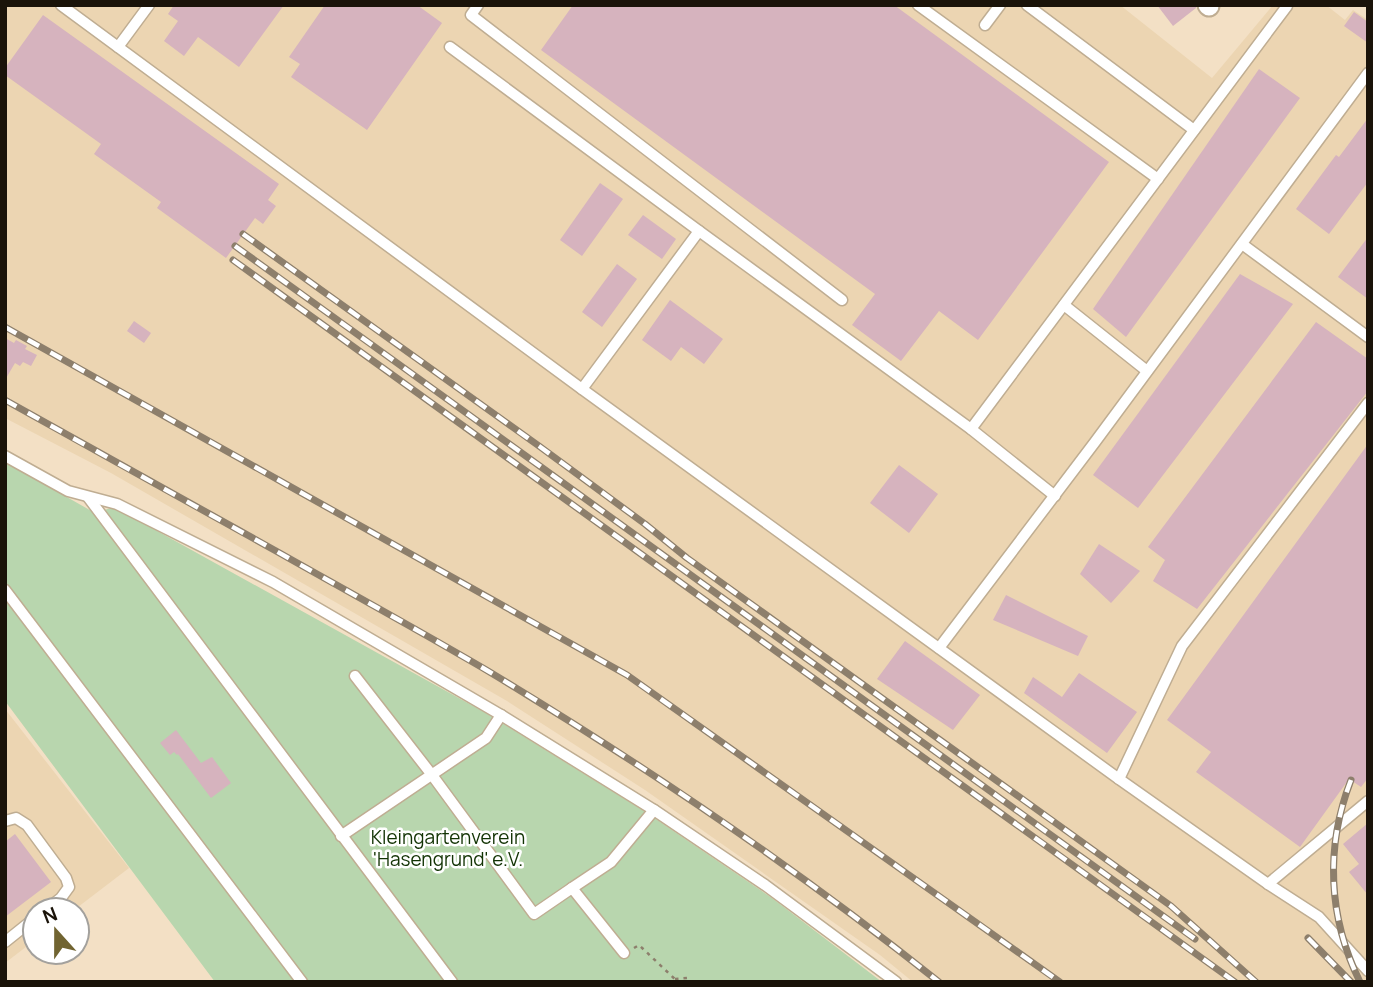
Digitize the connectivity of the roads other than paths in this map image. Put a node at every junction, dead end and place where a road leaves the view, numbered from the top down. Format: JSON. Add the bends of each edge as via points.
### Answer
{"nodes":[{"id":1,"x":61,"y":5,"type":"edge"},
{"id":2,"x":149,"y":5,"type":"edge"},
{"id":3,"x":478,"y":5,"type":"edge"},
{"id":4,"x":918,"y":5,"type":"edge"},
{"id":5,"x":1000,"y":5,"type":"edge"},
{"id":6,"x":1027,"y":5,"type":"edge"},
{"id":7,"x":1287,"y":6,"type":"edge"},
{"id":8,"x":985,"y":25,"type":"dead end"},
{"id":9,"x":118,"y":47,"type":"junction"},
{"id":10,"x":450,"y":47,"type":"dead end"},
{"id":11,"x":1368,"y":73,"type":"edge"},
{"id":12,"x":1194,"y":130,"type":"junction"},
{"id":13,"x":1158,"y":179,"type":"junction"},
{"id":14,"x":699,"y":231,"type":"junction"},
{"id":15,"x":1242,"y":244,"type":"junction"},
{"id":16,"x":842,"y":300,"type":"dead end"},
{"id":17,"x":1064,"y":304,"type":"junction"},
{"id":18,"x":1368,"y":337,"type":"edge"},
{"id":19,"x":1147,"y":371,"type":"junction"},
{"id":20,"x":582,"y":389,"type":"junction"},
{"id":21,"x":1368,"y":403,"type":"edge"},
{"id":22,"x":971,"y":429,"type":"junction"},
{"id":23,"x":5,"y":456,"type":"edge"},
{"id":24,"x":1055,"y":496,"type":"junction"},
{"id":25,"x":88,"y":497,"type":"junction"},
{"id":26,"x":5,"y":590,"type":"edge"},
{"id":27,"x":939,"y":648,"type":"junction"},
{"id":28,"x":355,"y":676,"type":"dead end"},
{"id":29,"x":501,"y":715,"type":"junction"},
{"id":30,"x":432,"y":775,"type":"junction"},
{"id":31,"x":1119,"y":779,"type":"junction"},
{"id":32,"x":1368,"y":802,"type":"edge"},
{"id":33,"x":654,"y":810,"type":"junction"},
{"id":34,"x":5,"y":821,"type":"edge"},
{"id":35,"x":341,"y":836,"type":"junction"},
{"id":36,"x":1268,"y":884,"type":"junction"},
{"id":37,"x":572,"y":888,"type":"junction"},
{"id":38,"x":62,"y":896,"type":"edge"},
{"id":39,"x":21,"y":929,"type":"edge"},
{"id":40,"x":5,"y":942,"type":"edge"},
{"id":41,"x":625,"y":953,"type":"road end"},
{"id":42,"x":1368,"y":971,"type":"edge"},
{"id":43,"x":302,"y":982,"type":"edge"},
{"id":44,"x":452,"y":982,"type":"edge"},
{"id":45,"x":896,"y":982,"type":"edge"}],
"edges":[{"from":1,"to":9,"type":"lane"},
{"from":2,"to":9,"type":"lane"},
{"from":3,"to":16,"type":"lane","via":[[471,15]]},
{"from":4,"to":13,"type":"lane"},
{"from":5,"to":8,"type":"lane"},
{"from":6,"to":12,"type":"lane"},
{"from":7,"to":12,"type":"lane"},
{"from":9,"to":20,"type":"lane"},
{"from":10,"to":14,"type":"lane"},
{"from":11,"to":15,"type":"lane"},
{"from":12,"to":13,"type":"lane"},
{"from":13,"to":17,"type":"lane"},
{"from":14,"to":20,"type":"lane"},
{"from":14,"to":22,"type":"lane"},
{"from":15,"to":18,"type":"lane"},
{"from":15,"to":19,"type":"lane"},
{"from":17,"to":19,"type":"lane"},
{"from":17,"to":22,"type":"lane"},
{"from":19,"to":24,"type":"lane"},
{"from":20,"to":27,"type":"lane"},
{"from":21,"to":31,"type":"lane","via":[[1182,646]]},
{"from":22,"to":24,"type":"lane"},
{"from":23,"to":25,"type":"lane"},
{"from":24,"to":27,"type":"lane"},
{"from":25,"to":29,"type":"lane","via":[[117,504],[273,582]]},
{"from":25,"to":35,"type":"lane"},
{"from":26,"to":43,"type":"lane"},
{"from":27,"to":31,"type":"lane"},
{"from":28,"to":30,"type":"lane"},
{"from":29,"to":30,"type":"lane","via":[[486,738]]},
{"from":29,"to":33,"type":"lane"},
{"from":30,"to":35,"type":"lane"},
{"from":30,"to":37,"type":"lane","via":[[534,914]]},
{"from":31,"to":36,"type":"lane"},
{"from":32,"to":36,"type":"lane"},
{"from":33,"to":37,"type":"lane","via":[[611,862]]},
{"from":33,"to":45,"type":"lane"},
{"from":34,"to":38,"type":"lane","via":[[16,818],[27,825],[66,878],[69,887]]},
{"from":35,"to":44,"type":"lane"},
{"from":36,"to":42,"type":"lane","via":[[1319,917]]},
{"from":37,"to":41,"type":"lane"},
{"from":39,"to":40,"type":"lane"}]}
